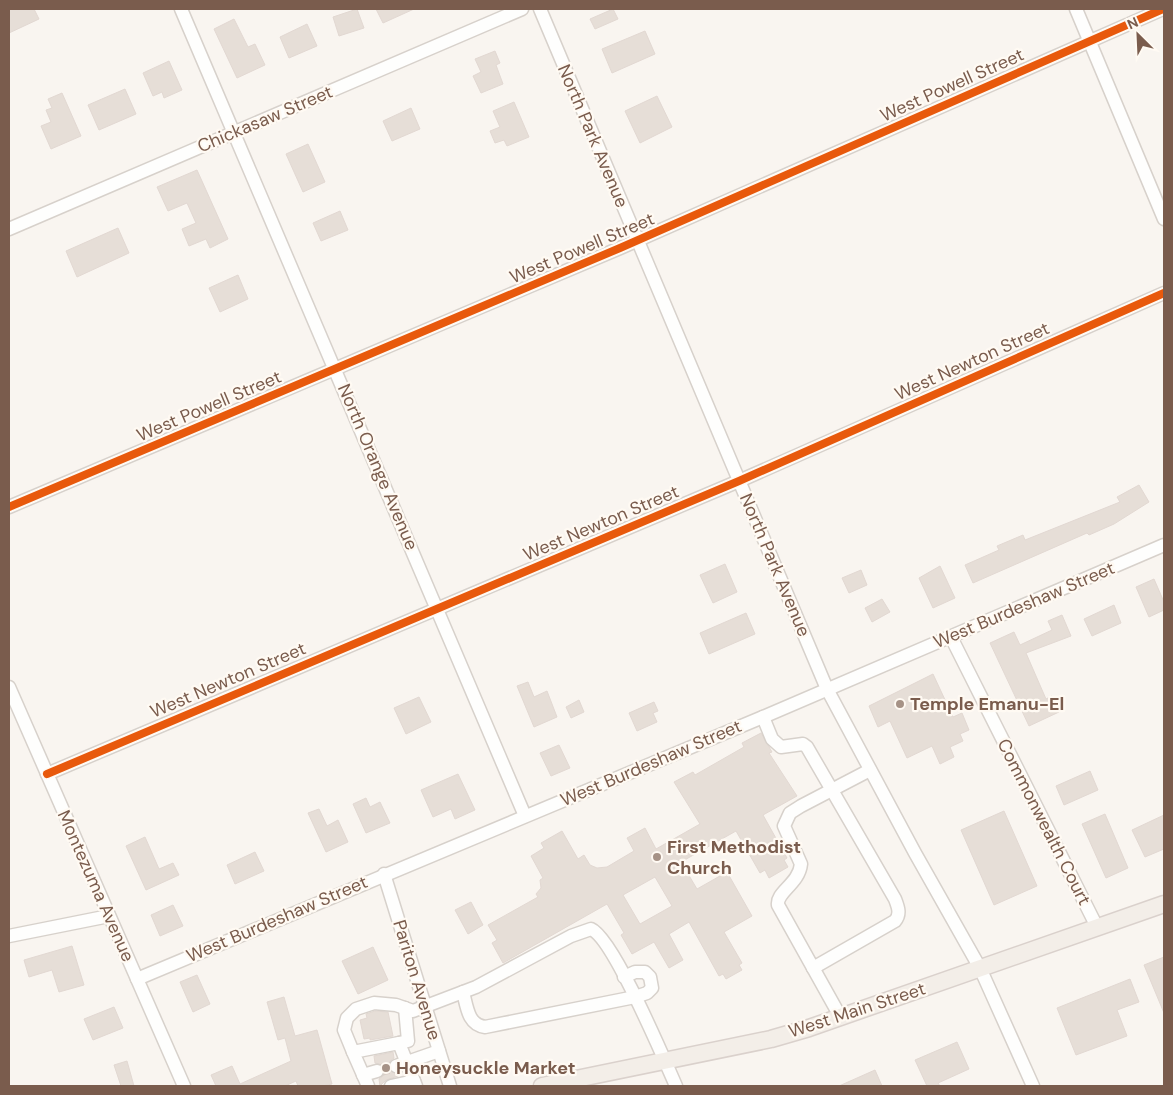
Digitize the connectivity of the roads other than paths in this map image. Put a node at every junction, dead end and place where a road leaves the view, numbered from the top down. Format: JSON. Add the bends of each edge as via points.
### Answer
{"nodes":[{"id":1,"x":181,"y":9,"type":"edge"},
{"id":2,"x":522,"y":9,"type":"edge"},
{"id":3,"x":540,"y":9,"type":"edge"},
{"id":4,"x":1076,"y":9,"type":"edge"},
{"id":5,"x":1163,"y":9,"type":"edge"},
{"id":6,"x":1089,"y":41,"type":"junction"},
{"id":7,"x":234,"y":132,"type":"junction"},
{"id":8,"x":1164,"y":219,"type":"edge"},
{"id":9,"x":9,"y":229,"type":"edge"},
{"id":10,"x":637,"y":241,"type":"junction"},
{"id":11,"x":1164,"y":293,"type":"edge"},
{"id":12,"x":335,"y":369,"type":"junction"},
{"id":13,"x":740,"y":481,"type":"junction"},
{"id":14,"x":9,"y":507,"type":"edge"},
{"id":15,"x":1164,"y":545,"type":"edge"},
{"id":16,"x":438,"y":607,"type":"junction"},
{"id":17,"x":951,"y":637,"type":"junction"},
{"id":18,"x":9,"y":686,"type":"edge"},
{"id":19,"x":827,"y":689,"type":"junction"},
{"id":20,"x":763,"y":716,"type":"junction"},
{"id":21,"x":870,"y":770,"type":"junction"},
{"id":22,"x":47,"y":774,"type":"junction"},
{"id":23,"x":832,"y":788,"type":"junction"},
{"id":24,"x":525,"y":816,"type":"junction"},
{"id":25,"x":384,"y":874,"type":"junction"},
{"id":26,"x":1164,"y":904,"type":"edge"},
{"id":27,"x":109,"y":916,"type":"junction"},
{"id":28,"x":1097,"y":928,"type":"junction"},
{"id":29,"x":9,"y":936,"type":"edge"},
{"id":30,"x":813,"y":968,"type":"junction"},
{"id":31,"x":980,"y":968,"type":"junction"},
{"id":32,"x":622,"y":974,"type":"junction"},
{"id":33,"x":137,"y":978,"type":"junction"},
{"id":34,"x":463,"y":992,"type":"junction"},
{"id":35,"x":634,"y":997,"type":"junction"},
{"id":36,"x":425,"y":1006,"type":"junction"},
{"id":37,"x":405,"y":1008,"type":"junction"},
{"id":38,"x":842,"y":1018,"type":"junction"},
{"id":39,"x":399,"y":1043,"type":"junction"},
{"id":40,"x":439,"y":1051,"type":"junction"},
{"id":41,"x":353,"y":1052,"type":"junction"},
{"id":42,"x":664,"y":1061,"type":"junction"},
{"id":43,"x":402,"y":1064,"type":"junction"},
{"id":44,"x":377,"y":1071,"type":"tunnel mouth"},
{"id":45,"x":366,"y":1081,"type":"edge"},
{"id":46,"x":415,"y":1084,"type":"edge"},
{"id":47,"x":184,"y":1086,"type":"edge"},
{"id":48,"x":391,"y":1086,"type":"edge"},
{"id":49,"x":450,"y":1086,"type":"edge"},
{"id":50,"x":542,"y":1086,"type":"edge"},
{"id":51,"x":676,"y":1086,"type":"edge"},
{"id":52,"x":1033,"y":1086,"type":"edge"}],
"edges":[{"from":1,"to":7,"type":"street","name":"North Orange Avenue"},
{"from":2,"to":7,"type":"street","name":"Chickasaw Street"},
{"from":3,"to":10,"type":"street","name":"North Park Avenue"},
{"from":4,"to":6,"type":"street"},
{"from":5,"to":6,"type":"street","name":"West Powell Street"},
{"from":6,"to":8,"type":"street"},
{"from":6,"to":10,"type":"street","name":"West Powell Street"},
{"from":7,"to":9,"type":"street","name":"Chickasaw Street"},
{"from":7,"to":12,"type":"street","name":"North Orange Avenue"},
{"from":10,"to":12,"type":"street","name":"West Powell Street"},
{"from":10,"to":13,"type":"street","name":"North Park Avenue"},
{"from":11,"to":13,"type":"street","name":"West Newton Street"},
{"from":12,"to":14,"type":"street","name":"West Powell Street"},
{"from":12,"to":16,"type":"street","name":"North Orange Avenue"},
{"from":13,"to":16,"type":"street","name":"West Newton Street"},
{"from":13,"to":19,"type":"street","name":"North Park Avenue"},
{"from":15,"to":17,"type":"street","name":"West Burdeshaw Street"},
{"from":16,"to":22,"type":"street","name":"West Newton Street"},
{"from":16,"to":24,"type":"street","name":"North Orange Avenue"},
{"from":17,"to":19,"type":"street","name":"West Burdeshaw Street"},
{"from":17,"to":28,"type":"street","name":"Commonwealth Court"},
{"from":18,"to":22,"type":"street","name":"Montezuma Avenue"},
{"from":19,"to":20,"type":"street","name":"West Burdeshaw Street"},
{"from":19,"to":21,"type":"street","name":"North Park Avenue"},
{"from":20,"to":23,"type":"street","via":[[776,744],[781,747],[803,744],[807,747]]},
{"from":20,"to":24,"type":"street","name":"West Burdeshaw Street"},
{"from":21,"to":23,"type":"street"},
{"from":21,"to":31,"type":"street","name":"North Park Avenue"},
{"from":22,"to":27,"type":"street","name":"Montezuma Avenue"},
{"from":23,"to":30,"type":"street","via":[[790,813],[784,826],[801,864],[796,880],[780,896],[778,905]]},
{"from":23,"to":30,"type":"street","via":[[895,900],[899,913],[896,921]]},
{"from":24,"to":25,"type":"street","name":"West Burdeshaw Street"},
{"from":25,"to":33,"type":"street","name":"West Burdeshaw Street"},
{"from":25,"to":36,"type":"street","name":"Pariton Avenue"},
{"from":26,"to":28,"type":"main road","name":"West Main Street"},
{"from":27,"to":29,"type":"street"},
{"from":27,"to":33,"type":"street","name":"Montezuma Avenue"},
{"from":28,"to":31,"type":"main road","name":"West Main Street"},
{"from":30,"to":38,"type":"street"},
{"from":31,"to":38,"type":"main road","name":"West Main Street"},
{"from":31,"to":52,"type":"street","name":"North Park Avenue"},
{"from":32,"to":34,"type":"street","via":[[599,934],[591,929],[571,936]]},
{"from":32,"to":35,"type":"street"},
{"from":32,"to":35,"type":"street","via":[[639,971],[650,977],[652,988]]},
{"from":33,"to":47,"type":"street","name":"Montezuma Avenue"},
{"from":34,"to":35,"type":"street","via":[[472,1021],[485,1028]]},
{"from":34,"to":36,"type":"street"},
{"from":35,"to":42,"type":"street"},
{"from":36,"to":37,"type":"street","via":[[413,1011]]},
{"from":36,"to":40,"type":"street","name":"Pariton Avenue"},
{"from":37,"to":39,"type":"street","via":[[408,1041]]},
{"from":37,"to":41,"type":"street","via":[[374,1003],[356,1008],[347,1018],[344,1030]]},
{"from":38,"to":42,"type":"main road","name":"West Main Street","via":[[771,1039]]},
{"from":39,"to":41,"type":"street"},
{"from":39,"to":43,"type":"street"},
{"from":40,"to":43,"type":"street"},
{"from":40,"to":49,"type":"street","name":"Pariton Avenue"},
{"from":41,"to":45,"type":"street"},
{"from":42,"to":50,"type":"main road","name":"West Main Street"},
{"from":42,"to":51,"type":"street"},
{"from":43,"to":46,"type":"street"},
{"from":44,"to":45,"type":"street"},
{"from":46,"to":48,"type":"street"}]}
